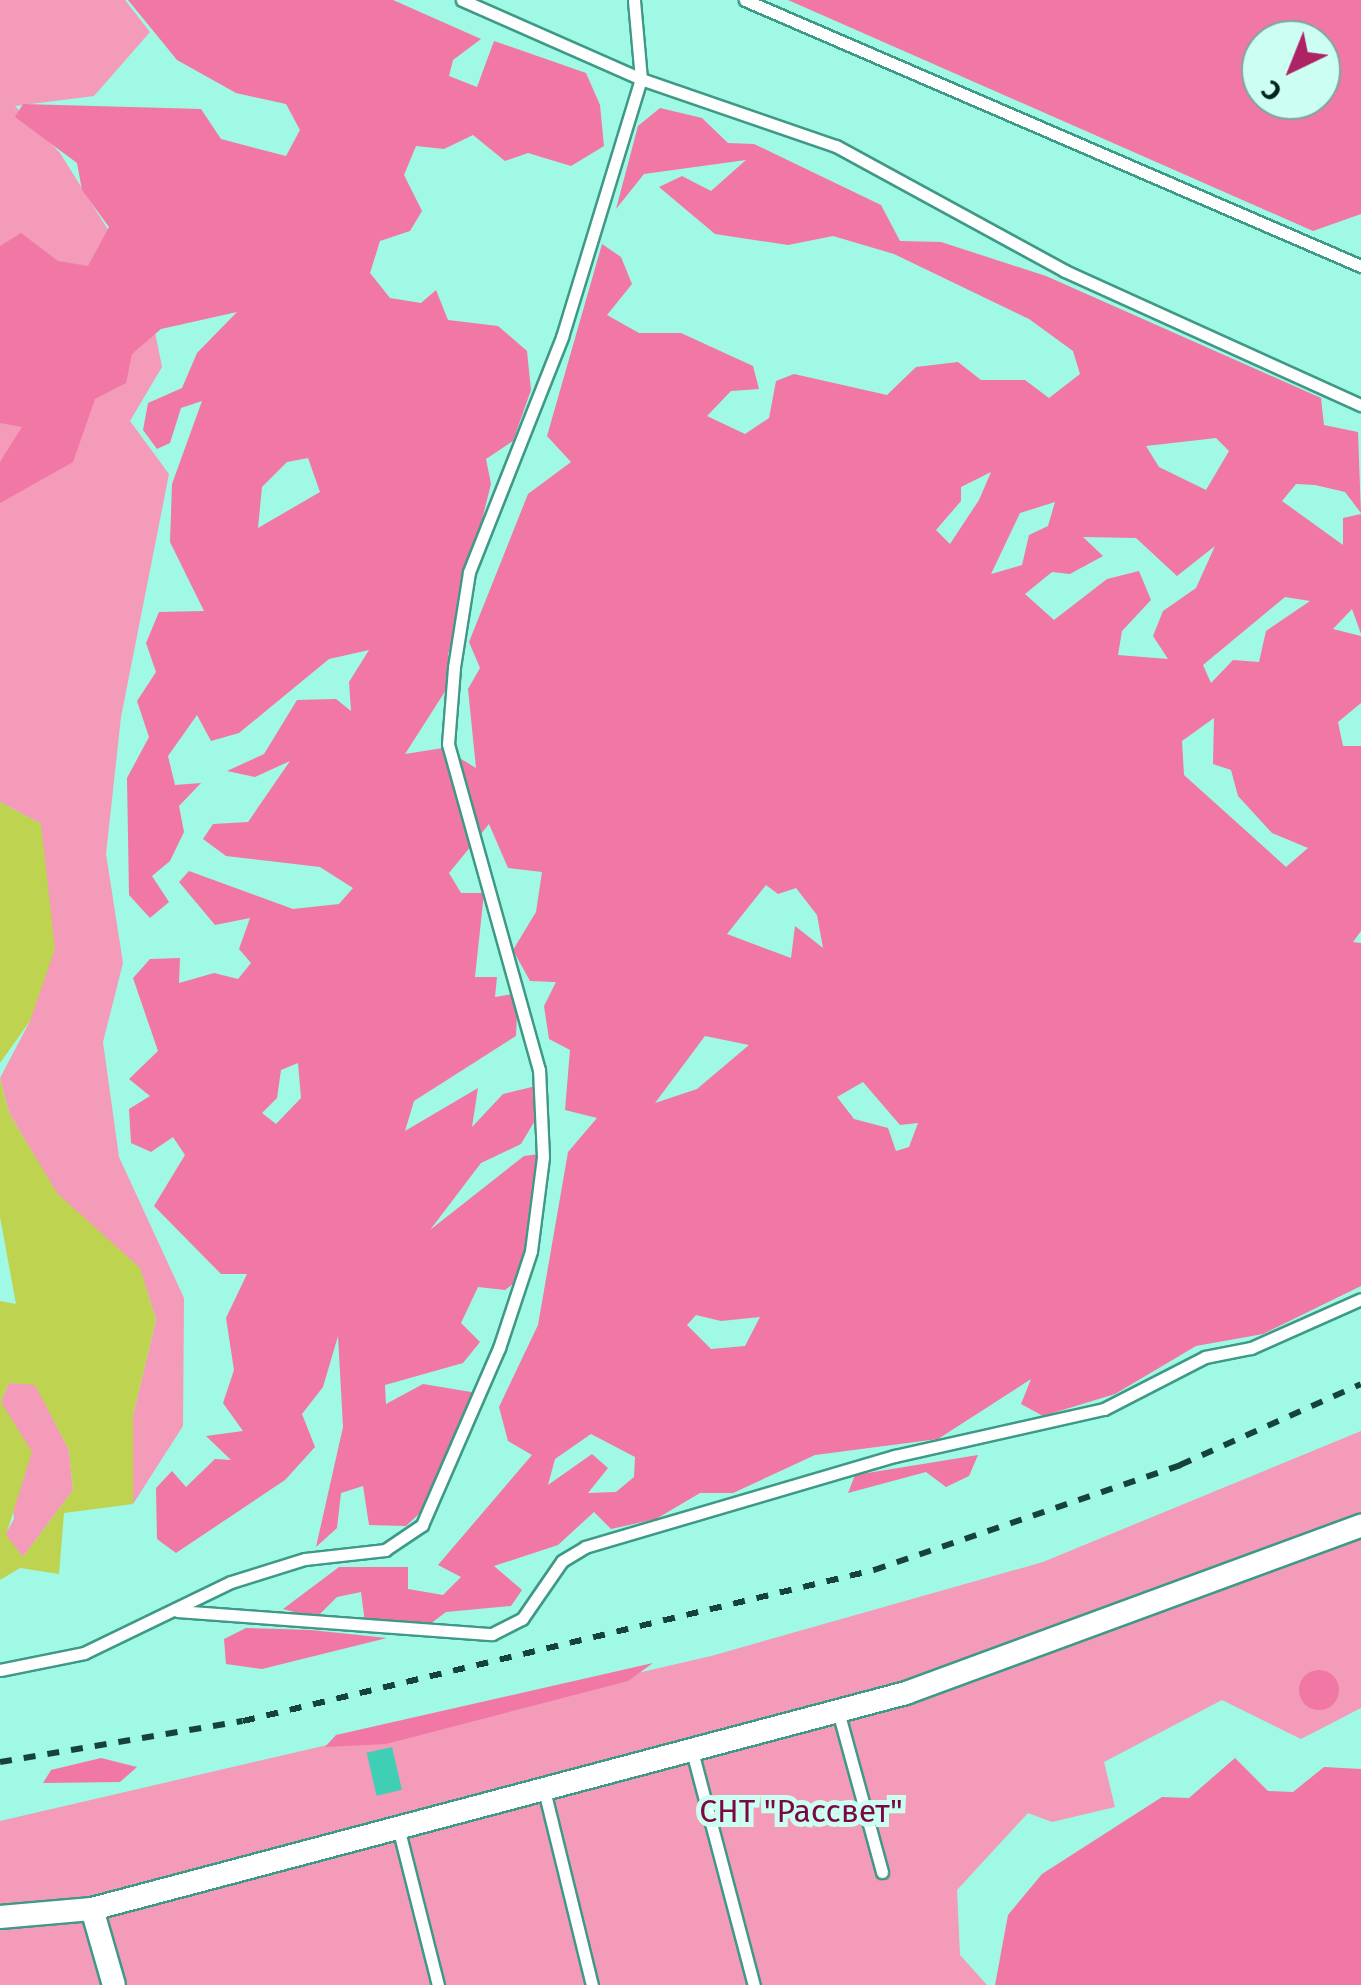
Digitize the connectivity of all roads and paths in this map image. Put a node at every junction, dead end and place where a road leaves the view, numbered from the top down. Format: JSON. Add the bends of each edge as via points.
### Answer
{"nodes":[{"id":1,"x":462,"y":0,"type":"edge"},
{"id":2,"x":634,"y":0,"type":"edge"},
{"id":3,"x":745,"y":0,"type":"edge"},
{"id":4,"x":640,"y":79,"type":"junction"},
{"id":5,"x":1361,"y":266,"type":"edge"},
{"id":6,"x":1361,"y":406,"type":"edge"},
{"id":7,"x":1361,"y":1300,"type":"edge"},
{"id":8,"x":1361,"y":1526,"type":"edge"},
{"id":9,"x":174,"y":1611,"type":"junction"},
{"id":10,"x":0,"y":1670,"type":"edge"},
{"id":11,"x":838,"y":1711,"type":"junction"},
{"id":12,"x":692,"y":1750,"type":"junction"},
{"id":13,"x":544,"y":1790,"type":"junction"},
{"id":14,"x":398,"y":1827,"type":"junction"},
{"id":15,"x":882,"y":1872,"type":"dead end"},
{"id":16,"x":92,"y":1908,"type":"junction"},
{"id":17,"x":0,"y":1917,"type":"edge"},
{"id":18,"x":114,"y":1985,"type":"edge"},
{"id":19,"x":438,"y":1985,"type":"edge"},
{"id":20,"x":592,"y":1985,"type":"edge"},
{"id":21,"x":754,"y":1985,"type":"edge"}],
"edges":[{"from":1,"to":4,"type":"lane"},
{"from":2,"to":4,"type":"lane"},
{"from":3,"to":5,"type":"lane"},
{"from":4,"to":6,"type":"lane","via":[[836,146],[1065,271]]},
{"from":4,"to":9,"type":"lane","via":[[562,337],[469,572],[454,667],[448,744],[539,1070],[543,1157],[531,1251],[422,1525],[385,1550],[305,1559]]},
{"from":7,"to":9,"type":"lane","via":[[1251,1348],[1205,1356],[1104,1408],[895,1456],[585,1547],[562,1561],[522,1619],[492,1634]]},
{"from":8,"to":11,"type":"street"},
{"from":9,"to":10,"type":"lane","via":[[84,1653]]},
{"from":11,"to":12,"type":"street"},
{"from":11,"to":15,"type":"lane"},
{"from":12,"to":13,"type":"street"},
{"from":12,"to":21,"type":"lane"},
{"from":13,"to":14,"type":"street"},
{"from":13,"to":20,"type":"lane"},
{"from":14,"to":16,"type":"street"},
{"from":14,"to":19,"type":"lane"},
{"from":16,"to":17,"type":"street"},
{"from":16,"to":18,"type":"street"}]}
